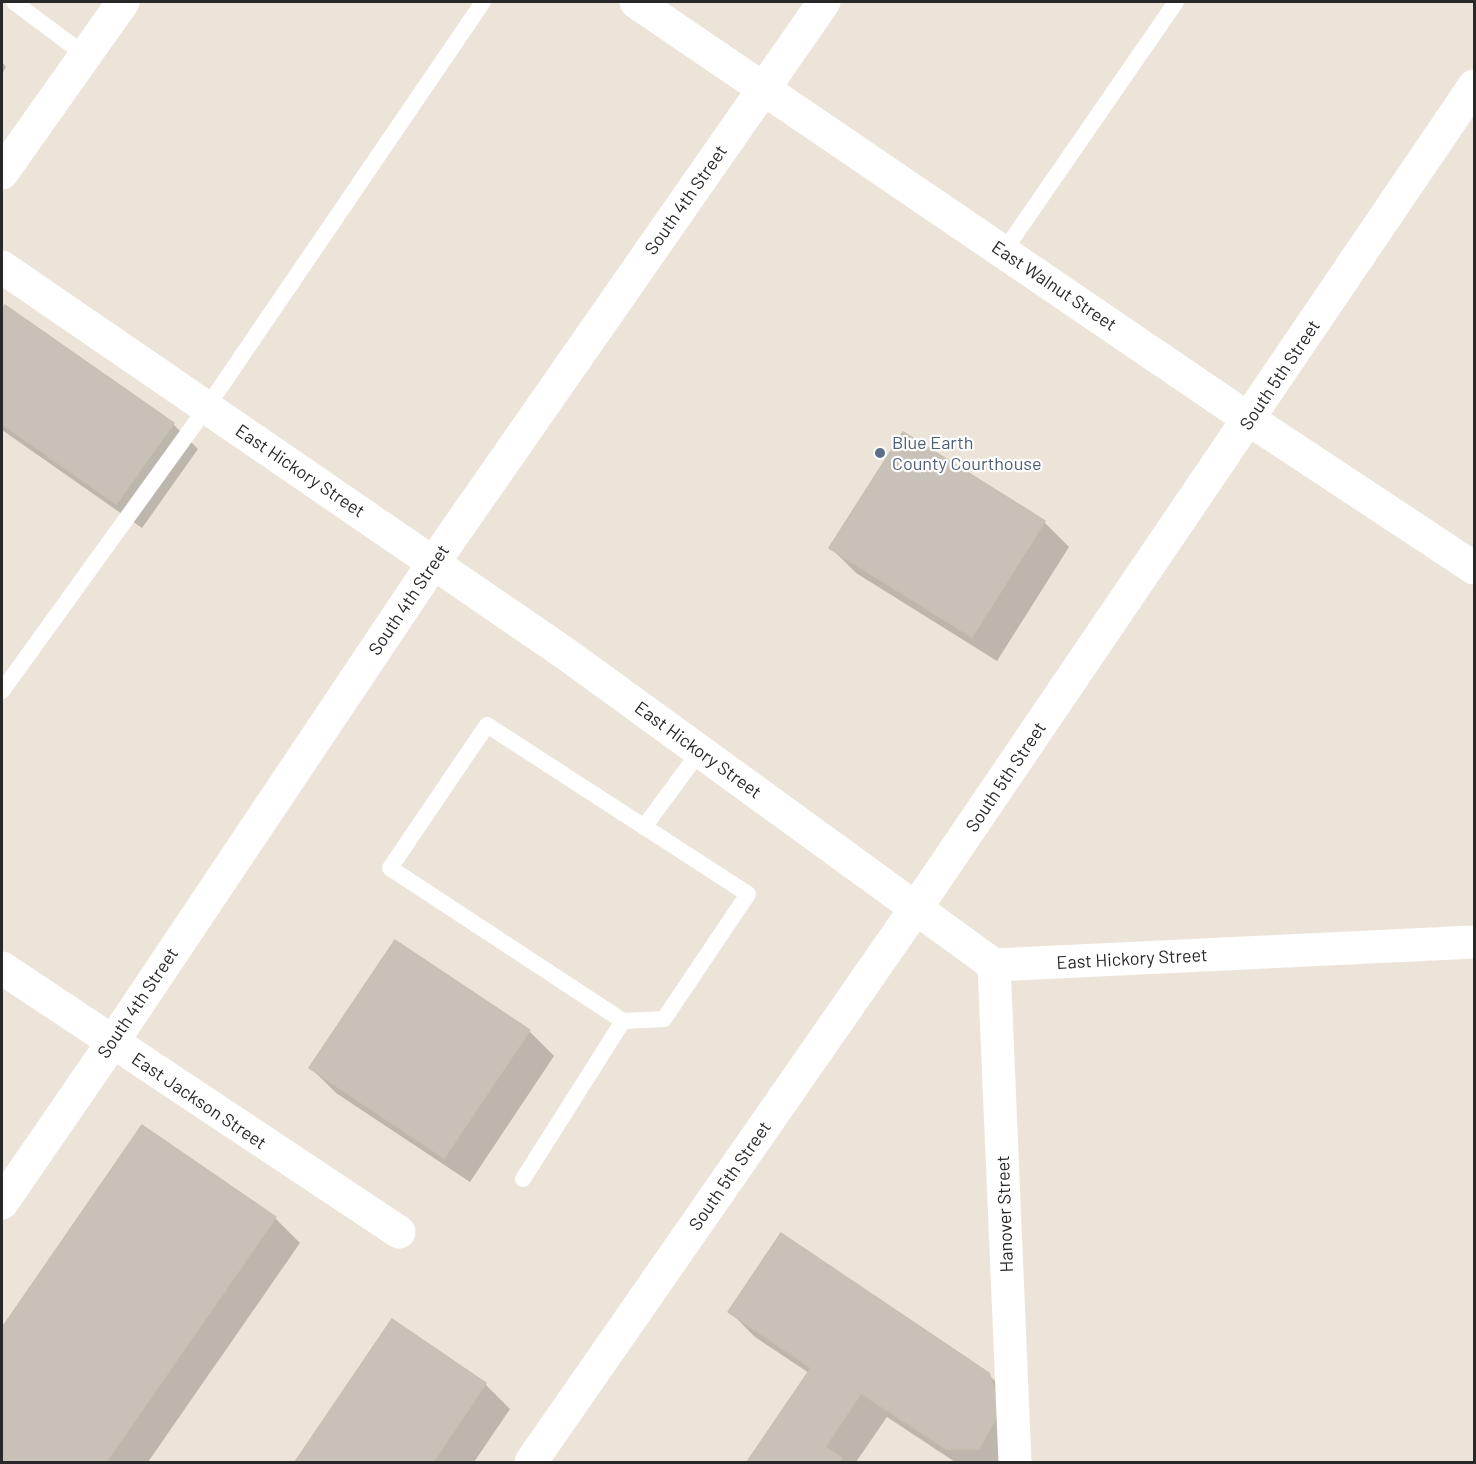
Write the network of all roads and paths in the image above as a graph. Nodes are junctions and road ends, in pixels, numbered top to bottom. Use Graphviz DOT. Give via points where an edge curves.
graph roads {
  1 [pos="14,2"];
  2 [pos="123,2"];
  3 [pos="483,2"];
  4 [pos="636,2"];
  5 [pos="824,2"];
  6 [pos="1176,2"];
  7 [pos="86,55"];
  8 [pos="1474,86"];
  9 [pos="765,87"];
  10 [pos="2,173"];
  11 [pos="1004,251"];
  12 [pos="2,267"];
  13 [pos="207,407"];
  14 [pos="1250,420"];
  15 [pos="434,562"];
  16 [pos="1474,568"];
  17 [pos="2,691"];
  18 [pos="700,751"];
  19 [pos="644,826"];
  20 [pos="916,908"];
  21 [pos="1474,942"];
  22 [pos="994,965"];
  23 [pos="2,968"];
  24 [pos="623,1022"];
  25 [pos="112,1043"];
  26 [pos="523,1179"];
  27 [pos="2,1203"];
  28 [pos="399,1232"];
  29 [pos="531,1462"];
  30 [pos="1015,1462"];
  1 -- 7 [label="lane"];
  2 -- 7 [label="street"];
  3 -- 13 [label="lane"];
  4 -- 9 [label="street, East Walnut Street"];
  5 -- 9 [label="street, South 4th Street"];
  6 -- 11 [label="lane"];
  7 -- 10 [label="street"];
  8 -- 14 [label="street, South 5th Street"];
  9 -- 11 [label="street, East Walnut Street"];
  9 -- 15 [label="street, South 4th Street"];
  11 -- 14 [label="street, East Walnut Street"];
  12 -- 13 [label="street, East Hickory Street"];
  13 -- 15 [label="street, East Hickory Street"];
  13 -- 17 [label="lane"];
  14 -- 16 [label="street, East Walnut Street"];
  14 -- 20 [label="street, South 5th Street"];
  15 -- 18 [label="street, East Hickory Street"];
  15 -- 25 [label="street, South 4th Street"];
  18 -- 19 [label="lane"];
  18 -- 20 [label="street, East Hickory Street"];
  19 -- 24 [label="lane" via="748,894 664,1019"];
  19 -- 24 [label="lane" via="487,725 390,868"];
  20 -- 22 [label="street, East Hickory Street"];
  20 -- 29 [label="street, South 5th Street"];
  21 -- 22 [label="street, East Hickory Street"];
  22 -- 30 [label="street, Hanover Street"];
  23 -- 25 [label="street, East Jackson Street"];
  24 -- 26 [label="lane"];
  25 -- 27 [label="street, South 4th Street"];
  25 -- 28 [label="street, East Jackson Street"];
}
